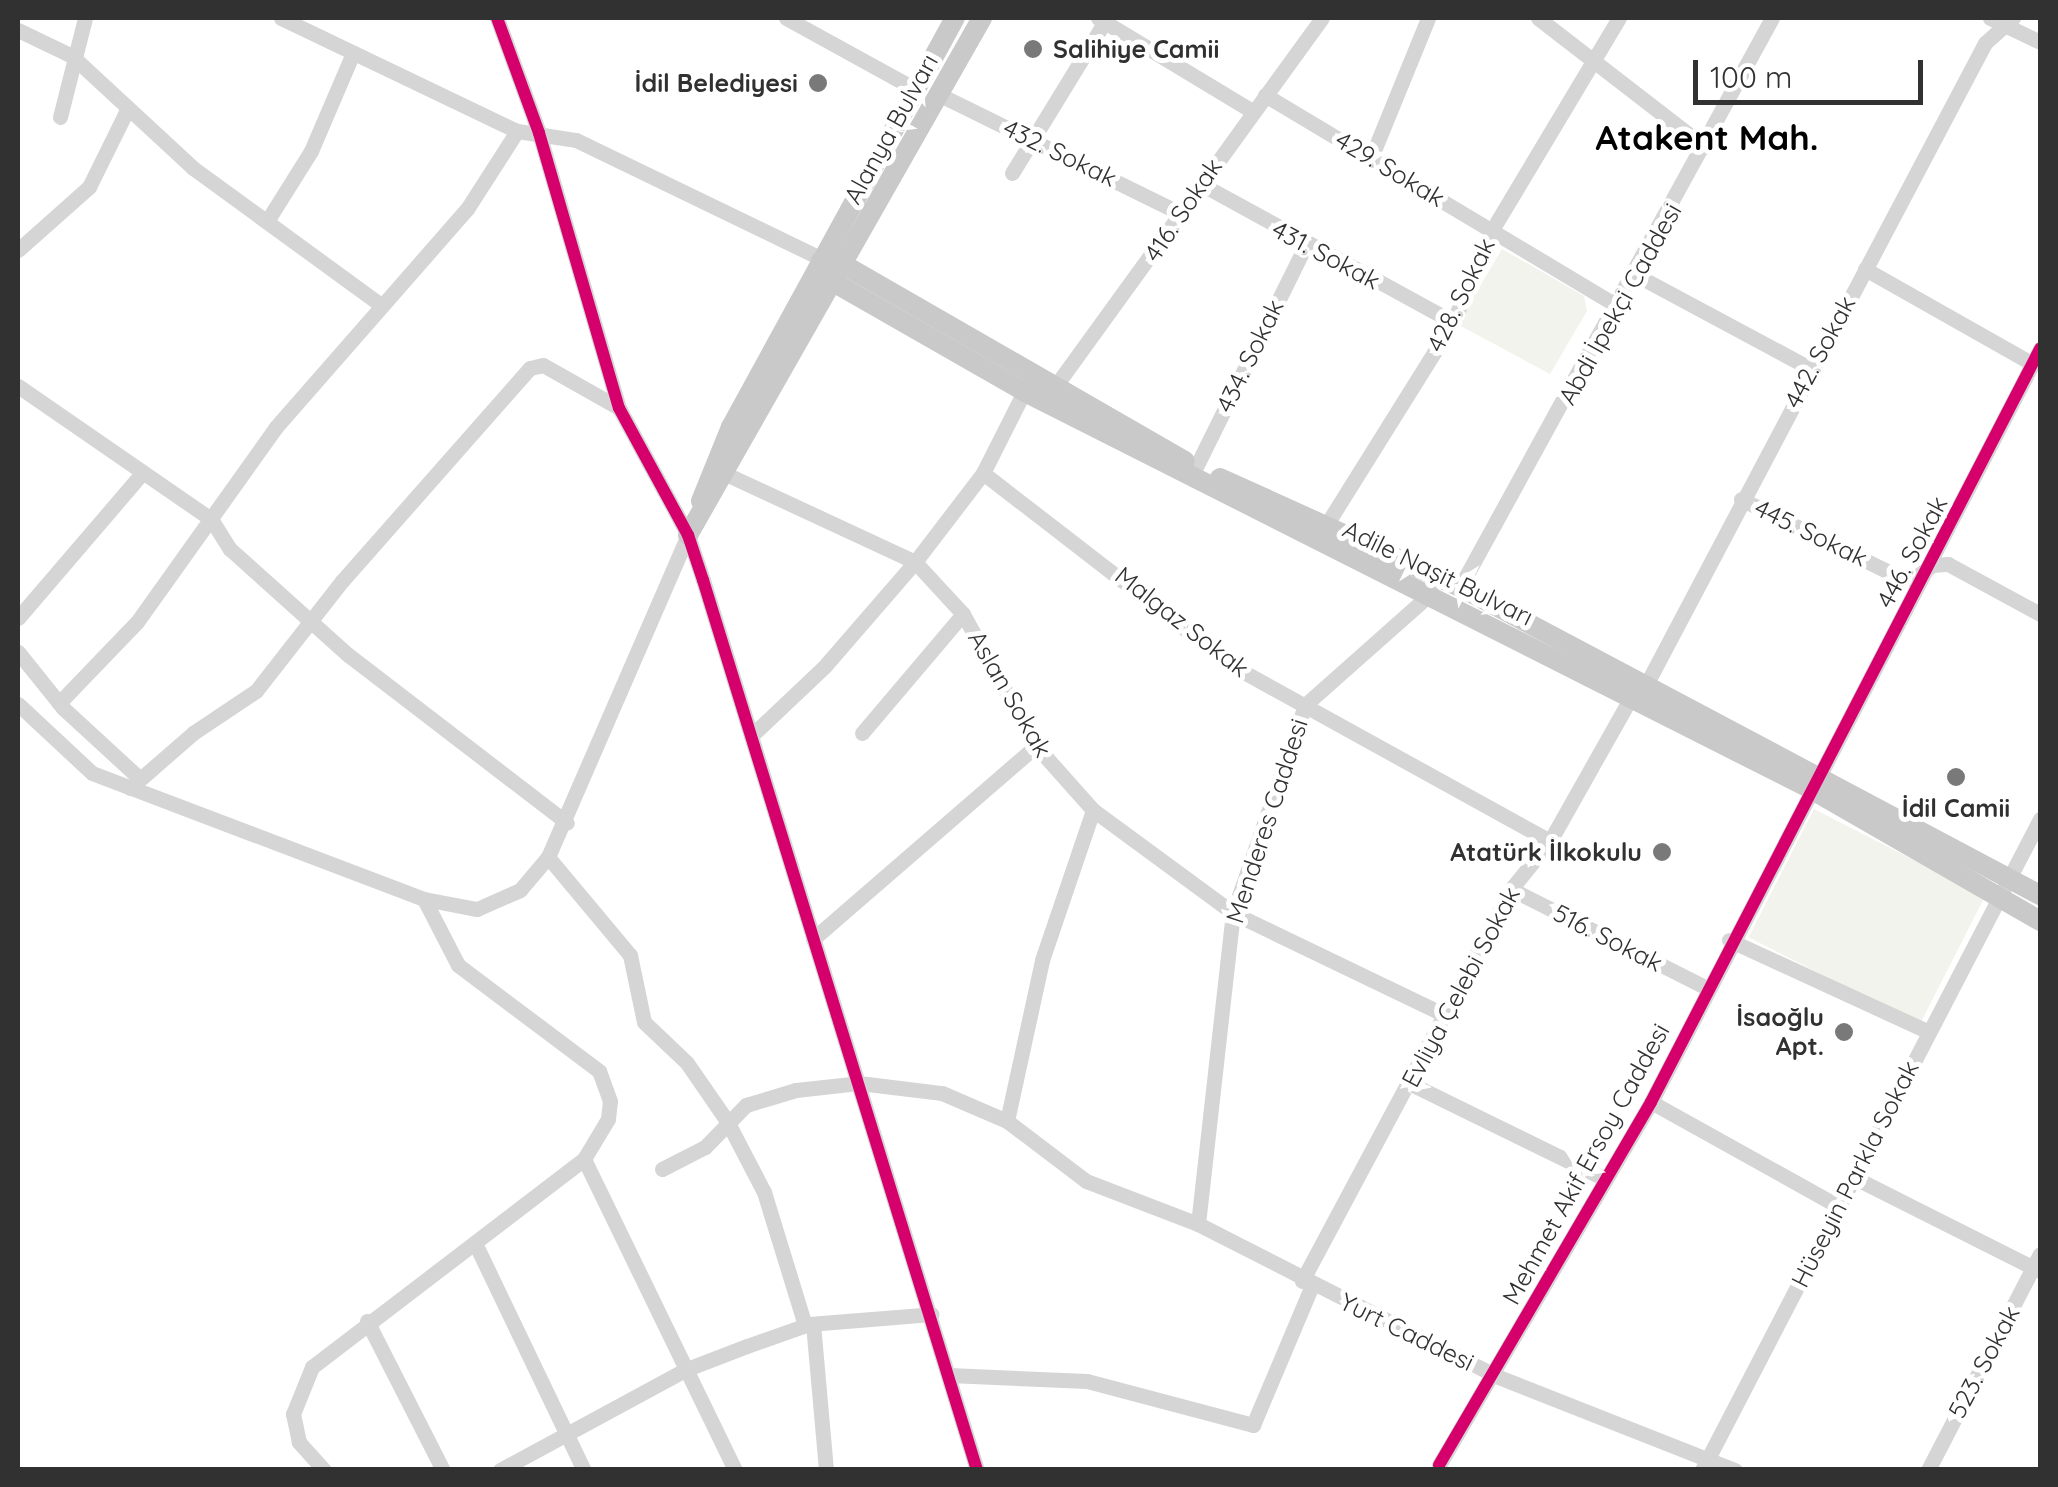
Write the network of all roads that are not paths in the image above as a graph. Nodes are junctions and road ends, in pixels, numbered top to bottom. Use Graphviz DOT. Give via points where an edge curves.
graph roads {
  1 [pos="85,18"];
  2 [pos="281,18"];
  3 [pos="497,18"];
  4 [pos="786,18"];
  5 [pos="954,18"];
  6 [pos="982,18"];
  7 [pos="1322,18"];
  8 [pos="1428,18"];
  9 [pos="1538,18"];
  10 [pos="1619,18"];
  11 [pos="1772,18"];
  12 [pos="1103,19"];
  13 [pos="2002,20"];
  14 [pos="18,30"];
  15 [pos="2040,42"];
  16 [pos="353,53"];
  17 [pos="72,56"];
  18 [pos="1592,59"];
  19 [pos="915,89"];
  20 [pos="938,94"];
  21 [pos="1265,95"];
  22 [pos="1252,110"];
  23 [pos="126,112"];
  24 [pos="60,117"];
  25 [pos="517,131"];
  26 [pos="539,133"];
  27 [pos="1033,138"];
  28 [pos="1705,147"];
  29 [pos="1371,158"];
  30 [pos="1012,173"];
  31 [pos="1201,184"];
  32 [pos="1180,213"];
  33 [pos="269,218"];
  34 [pos="1492,230"];
  35 [pos="1305,246"];
  36 [pos="18,250"];
  37 [pos="820,261"];
  38 [pos="1865,269"];
  39 [pos="840,274"];
  40 [pos="1636,275"];
  41 [pos="381,304"];
  42 [pos="1618,306"];
  43 [pos="1454,322"];
  44 [pos="2037,357"];
  45 [pos="1811,369"];
  46 [pos="18,386"];
  47 [pos="1039,388"];
  48 [pos="618,408"];
  49 [pos="1196,467"];
  50 [pos="143,472"];
  51 [pos="983,473"];
  52 [pos="728,475"];
  53 [pos="1742,499"];
  54 [pos="210,520"];
  55 [pos="1325,527"];
  56 [pos="688,536"];
  57 [pos="915,562"];
  58 [pos="1932,565"];
  59 [pos="1460,587"];
  60 [pos="1431,593"];
  61 [pos="963,614"];
  62 [pos="2040,614"];
  63 [pos="18,618"];
  64 [pos="310,621"];
  65 [pos="18,652"];
  66 [pos="1638,692"];
  67 [pos="18,704"];
  68 [pos="59,704"];
  69 [pos="1305,704"];
  70 [pos="862,733"];
  71 [pos="752,736"];
  72 [pos="1036,746"];
  73 [pos="1814,781"];
  74 [pos="134,783"];
  75 [pos="1093,810"];
  76 [pos="2040,819"];
  77 [pos="567,823"];
  78 [pos="1550,841"];
  79 [pos="548,857"];
  80 [pos="2008,879"];
  81 [pos="1511,890"];
  82 [pos="2040,895"];
  83 [pos="424,899"];
  84 [pos="2000,900"];
  85 [pos="1233,912"];
  86 [pos="2040,921"];
  87 [pos="813,939"];
  88 [pos="1729,940"];
  89 [pos="1705,987"];
  90 [pos="1443,1014"];
  91 [pos="1928,1032"];
  92 [pos="859,1083"];
  93 [pos="1410,1083"];
  94 [pos="1651,1102"];
  95 [pos="727,1121"];
  96 [pos="1007,1121"];
  97 [pos="584,1159"];
  98 [pos="662,1169"];
  99 [pos="1853,1177"];
  100 [pos="1603,1178"];
  101 [pos="1836,1204"];
  102 [pos="1198,1224"];
  103 [pos="476,1243"];
  104 [pos="2038,1264"];
  105 [pos="1307,1283"];
  106 [pos="932,1314"];
  107 [pos="368,1321"];
  108 [pos="809,1325"];
  109 [pos="687,1369"];
  110 [pos="950,1374"];
  111 [pos="1496,1376"];
  112 [pos="568,1436"];
  113 [pos="1707,1464"];
  114 [pos="1439,1465"];
  115 [pos="324,1470"];
  116 [pos="443,1470"];
  117 [pos="500,1470"];
  118 [pos="584,1470"];
  119 [pos="735,1470"];
  120 [pos="826,1470"];
  121 [pos="977,1470"];
  122 [pos="1734,1470"];
  123 [pos="1928,1470"];
  1 -- 17 [label="street"];
  2 -- 16 [label="street"];
  3 -- 26 [label="street"];
  4 -- 19 [label="street"];
  5 -- 19 [label="main road, Alanya Bulvarı"];
  6 -- 20 [label="main road, Alanya Bulvarı"];
  7 -- 21 [label="street, 416. Sokak"];
  8 -- 29 [label="street"];
  9 -- 18 [label="street"];
  10 -- 18 [label="street, 428. Sokak"];
  11 -- 28 [label="street, Abdi İpekçi Caddesi"];
  12 -- 22 [label="street"];
  12 -- 27 [label="street"];
  13 -- 15 [label="street"];
  13 -- 38 [label="street, 442. Sokak"];
  14 -- 17 [label="street"];
  16 -- 25 [label="street"];
  16 -- 33 [label="street" via="312,151"];
  17 -- 23 [label="street"];
  17 -- 24 [label="street"];
  18 -- 28 [label="street"];
  18 -- 34 [label="street, 428. Sokak"];
  19 -- 37 [label="main road, Alanya Bulvarı"];
  20 -- 27 [label="street, 432. Sokak"];
  20 -- 39 [label="main road, Alanya Bulvarı"];
  21 -- 22 [label="street, 416. Sokak"];
  21 -- 29 [label="street, 429. Sokak"];
  22 -- 31 [label="street, 416. Sokak"];
  23 -- 33 [label="street" via="193,168"];
  23 -- 36 [label="street" via="89,187"];
  25 -- 26 [label="street"];
  25 -- 41 [label="street" via="467,209"];
  26 -- 37 [label="street" via="576,140 796,242"];
  26 -- 48 [label="street"];
  27 -- 30 [label="street"];
  27 -- 32 [label="street, 432. Sokak"];
  28 -- 40 [label="street, Abdi İpekçi Caddesi"];
  29 -- 34 [label="street, 429. Sokak"];
  31 -- 32 [label="street, 416. Sokak"];
  31 -- 35 [label="street, 431. Sokak"];
  32 -- 47 [label="street, 416. Sokak"];
  33 -- 41 [label="street"];
  34 -- 42 [label="street, 429. Sokak"];
  34 -- 43 [label="street, 428. Sokak"];
  35 -- 43 [label="street, 431. Sokak"];
  35 -- 49 [label="street, 434. Sokak"];
  37 -- 39 [label="main road, Adile Naşit Bulvarı"];
  37 -- 56 [label="main road, Alanya Bulvarı" via="731,427"];
  38 -- 44 [label="street"];
  38 -- 45 [label="street, 442. Sokak"];
  39 -- 47 [label="main road, Adile Naşit Bulvarı"];
  39 -- 52 [label="main road, Alanya Bulvarı"];
  40 -- 42 [label="street, Abdi İpekçi Caddesi"];
  40 -- 45 [label="street"];
  41 -- 54 [label="street" via="276,428"];
  42 -- 59 [label="street, Abdi İpekçi Caddesi"];
  43 -- 55 [label="street, 428. Sokak"];
  44 -- 58 [label="street, 446. Sokak"];
  45 -- 53 [label="street, 442. Sokak"];
  46 -- 50 [label="street"];
  47 -- 49 [label="main road, Adile Naşit Bulvarı"];
  47 -- 51 [label="street, 416. Sokak"];
  47 -- 60 [label="main road, Adile Naşit Bulvarı"];
  48 -- 56 [label="street"];
  48 -- 64 [label="street" via="543,366 530,368"];
  49 -- 55 [label="main road, Adile Naşit Bulvarı"];
  50 -- 54 [label="street"];
  50 -- 63 [label="street"];
  51 -- 57 [label="street, 416. Sokak"];
  51 -- 69 [label="street, Malgaz Sokak" via="1230,665"];
  52 -- 56 [label="main road, Alanya Bulvarı"];
  52 -- 57 [label="street, Aslan Sokak"];
  53 -- 58 [label="street, 445. Sokak" via="1897,576 1913,579"];
  53 -- 66 [label="street, 442. Sokak"];
  54 -- 64 [label="street" via="230,549"];
  54 -- 68 [label="street" via="137,622"];
  55 -- 59 [label="main road, Adile Naşit Bulvarı"];
  56 -- 71 [label="street"];
  56 -- 77 [label="street"];
  57 -- 61 [label="street, Aslan Sokak"];
  57 -- 71 [label="street, 416. Sokak" via="824,667"];
  58 -- 62 [label="street, 445. Sokak" via="1948,564"];
  58 -- 73 [label="street, 446. Sokak"];
  59 -- 66 [label="main road, Adile Naşit Bulvarı"];
  60 -- 66 [label="main road, Adile Naşit Bulvarı"];
  60 -- 69 [label="street, Menderes Caddesi"];
  61 -- 70 [label="street"];
  61 -- 72 [label="street, Aslan Sokak"];
  64 -- 74 [label="street" via="296,648 256,690"];
  64 -- 77 [label="street"];
  65 -- 68 [label="street"];
  66 -- 73 [label="main road, Adile Naşit Bulvarı"];
  66 -- 78 [label="street, Evliya Çelebi Sokak"];
  67 -- 74 [label="street" via="92,773"];
  68 -- 74 [label="street"];
  69 -- 78 [label="street, Malgaz Sokak"];
  69 -- 85 [label="street, Menderes Caddesi"];
  71 -- 87 [label="street"];
  72 -- 75 [label="street, Aslan Sokak"];
  72 -- 87 [label="street"];
  73 -- 80 [label="main road, Adile Naşit Bulvarı"];
  73 -- 84 [label="main road, Adile Naşit Bulvarı"];
  73 -- 88 [label="street, Mehmet Akif Ersoy Caddesi"];
  74 -- 83 [label="street"];
  75 -- 85 [label="street, Aslan Sokak"];
  75 -- 96 [label="street" via="1042,960"];
  76 -- 80 [label="street, Hüseyin Parkla Sokak"];
  77 -- 79 [label="street"];
  78 -- 81 [label="street, Evliya Çelebi Sokak"];
  79 -- 83 [label="street" via="520,890 498,903 455,908"];
  79 -- 95 [label="street" via="630,955 644,1022 687,1062"];
  80 -- 82 [label="main road, Adile Naşit Bulvarı"];
  80 -- 84 [label="street, Hüseyin Parkla Sokak"];
  81 -- 89 [label="street, 516. Sokak"];
  81 -- 90 [label="street, Evliya Çelebi Sokak"];
  83 -- 97 [label="street" via="458,964 599,1071 610,1100 608,1119"];
  84 -- 86 [label="main road, Adile Naşit Bulvarı"];
  84 -- 91 [label="street, Hüseyin Parkla Sokak"];
  85 -- 90 [label="street, Aslan Sokak"];
  85 -- 102 [label="street, Menderes Caddesi"];
  87 -- 92 [label="street"];
  88 -- 89 [label="street, Mehmet Akif Ersoy Caddesi"];
  88 -- 91 [label="street"];
  89 -- 94 [label="street, Mehmet Akif Ersoy Caddesi"];
  90 -- 93 [label="street, Evliya Çelebi Sokak"];
  91 -- 99 [label="street, Hüseyin Parkla Sokak"];
  92 -- 95 [label="street, Yurt Caddesi" via="796,1090 746,1105"];
  92 -- 96 [label="street, Yurt Caddesi" via="942,1093"];
  92 -- 106 [label="street"];
  93 -- 100 [label="street"];
  93 -- 105 [label="street, Evliya Çelebi Sokak"];
  94 -- 100 [label="street, Mehmet Akif Ersoy Caddesi"];
  94 -- 101 [label="street"];
  95 -- 98 [label="street, Yurt Caddesi" via="706,1147"];
  95 -- 108 [label="street" via="764,1192"];
  96 -- 102 [label="street, Yurt Caddesi" via="1086,1181"];
  97 -- 103 [label="street"];
  97 -- 109 [label="street"];
  99 -- 101 [label="street, Hüseyin Parkla Sokak"];
  99 -- 104 [label="street"];
  100 -- 111 [label="street, Mehmet Akif Ersoy Caddesi"];
  101 -- 113 [label="street, Hüseyin Parkla Sokak"];
  102 -- 105 [label="street, Yurt Caddesi"];
  103 -- 107 [label="street"];
  103 -- 112 [label="street"];
  104 -- 123 [label="street, 523. Sokak"];
  105 -- 110 [label="street, Evliya Çelebi Sokak" via="1253,1425 1087,1380"];
  105 -- 111 [label="street, Yurt Caddesi"];
  106 -- 108 [label="street"];
  106 -- 110 [label="street"];
  107 -- 115 [label="street" via="312,1367 293,1414 299,1442"];
  107 -- 116 [label="street"];
  108 -- 109 [label="street"];
  108 -- 120 [label="street"];
  109 -- 112 [label="street"];
  109 -- 119 [label="street"];
  110 -- 121 [label="street"];
  111 -- 113 [label="street, Yurt Caddesi"];
  111 -- 114 [label="street, Mehmet Akif Ersoy Caddesi"];
  112 -- 117 [label="street"];
  112 -- 118 [label="street"];
  113 -- 122 [label="street, Yurt Caddesi"];
}
